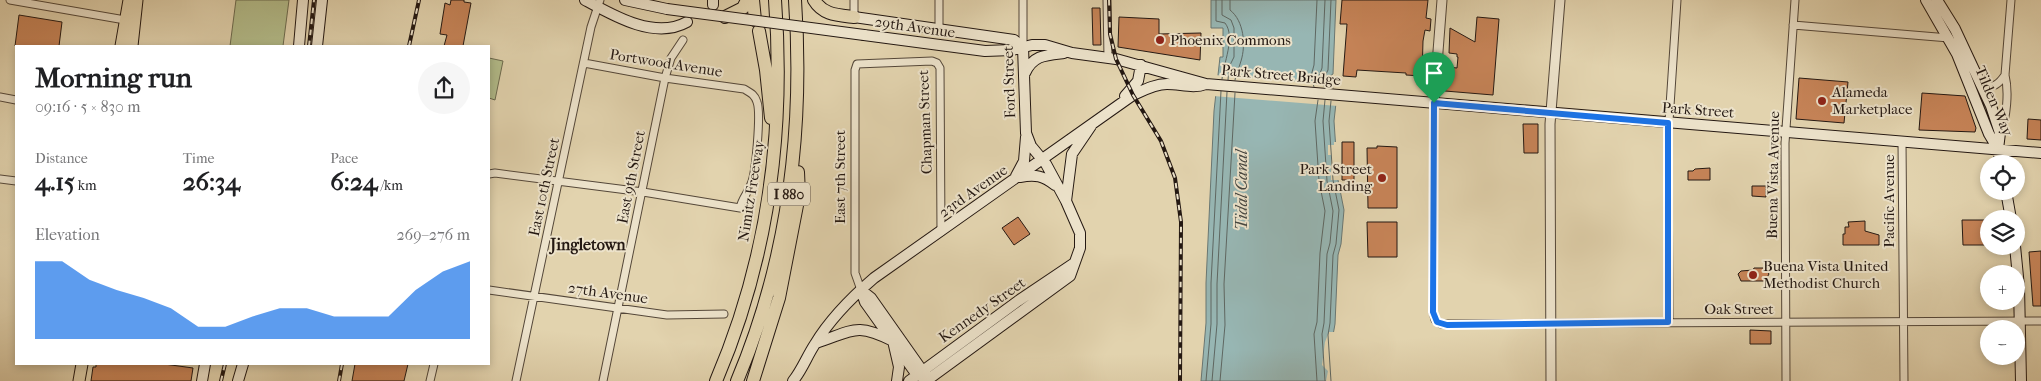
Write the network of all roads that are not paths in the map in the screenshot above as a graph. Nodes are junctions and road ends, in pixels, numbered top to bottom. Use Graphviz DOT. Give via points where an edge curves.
graph roads {
  1 [pos="10,0"];
  2 [pos="129,0"];
  3 [pos="137,0"];
  4 [pos="303,0"];
  5 [pos="322,0"];
  6 [pos="585,0"];
  7 [pos="625,0"];
  8 [pos="747,0"];
  9 [pos="753,0"];
  10 [pos="775,0"];
  11 [pos="795,0"];
  12 [pos="814,0"];
  13 [pos="854,0"];
  14 [pos="939,0"];
  15 [pos="1023,0"];
  16 [pos="1107,0"];
  17 [pos="1112,0"];
  18 [pos="1442,0"];
  19 [pos="1560,0"];
  20 [pos="1677,0"];
  21 [pos="1795,0"];
  22 [pos="1926,0"];
  23 [pos="1937,0"];
  24 [pos="2012,0"];
  25 [pos="598,3"];
  26 [pos="725,16"];
  27 [pos="854,17"];
  28 [pos="125,20"];
  29 [pos="687,22"];
  30 [pos="1793,25"];
  31 [pos="757,26"];
  32 [pos="939,28"];
  33 [pos="1109,38"];
  34 [pos="1949,38"];
  35 [pos="683,40"];
  36 [pos="121,45"];
  37 [pos="132,45"];
  38 [pos="299,45"];
  39 [pos="317,45"];
  40 [pos="1023,47"];
  41 [pos="1072,52"];
  42 [pos="1108,58"];
  43 [pos="584,63"];
  44 [pos="857,64"];
  45 [pos="1141,65"];
  46 [pos="1025,74"];
  47 [pos="2005,75"];
  48 [pos="665,78"];
  49 [pos="1206,84"];
  50 [pos="1982,84"];
  51 [pos="1353,96"];
  52 [pos="0,97"];
  53 [pos="15,100"];
  54 [pos="1434,103"];
  55 [pos="1117,104"];
  56 [pos="1551,112"];
  57 [pos="1095,120"];
  58 [pos="1668,123"];
  59 [pos="1785,132"];
  60 [pos="1026,133"];
  61 [pos="2000,133"];
  62 [pos="796,136"];
  63 [pos="1902,141"];
  64 [pos="1998,149"];
  65 [pos="2041,153"];
  66 [pos="1999,155"];
  67 [pos="774,156"];
  68 [pos="1042,159"];
  69 [pos="490,174"];
  70 [pos="1014,178"];
  71 [pos="0,179"];
  72 [pos="15,181"];
  73 [pos="558,182"];
  74 [pos="1056,186"];
  75 [pos="643,192"];
  76 [pos="1066,202"];
  77 [pos="941,232"];
  78 [pos="2016,255"];
  79 [pos="490,290"];
  80 [pos="861,290"];
  81 [pos="535,297"];
  82 [pos="618,308"];
  83 [pos="724,314"];
  84 [pos="2020,320"];
  85 [pos="1980,321"];
  86 [pos="2025,321"];
  87 [pos="2041,321"];
  88 [pos="1668,322"];
  89 [pos="1904,322"];
  90 [pos="1786,323"];
  91 [pos="1551,324"];
  92 [pos="737,326"];
  93 [pos="893,341"];
  94 [pos="816,343"];
  95 [pos="82,365"];
  96 [pos="205,365"];
  97 [pos="243,365"];
  98 [pos="434,365"];
  99 [pos="2021,365"];
  100 [pos="922,378"];
  101 [pos="79,381"];
  102 [pos="202,381"];
  103 [pos="238,381"];
  104 [pos="430,381"];
  105 [pos="516,381"];
  106 [pos="603,381"];
  107 [pos="708,381"];
  108 [pos="716,381"];
  109 [pos="737,381"];
  110 [pos="753,381"];
  111 [pos="794,381"];
  112 [pos="897,381"];
  113 [pos="1551,381"];
  114 [pos="1786,381"];
  115 [pos="1904,381"];
  116 [pos="2021,381"];
  1 -- 28 [label="street"];
  2 -- 28 [label="main road"];
  3 -- 37 [label="main road"];
  4 -- 38 [label="main road"];
  5 -- 39 [label="main road"];
  6 -- 25 [label="main road"];
  7 -- 26 [label="main road, 29th Avenue, bridge"];
  8 -- 26 [label="highway" via="742,8"];
  9 -- 31 [label="highway"];
  10 -- 67 [label="highway, Nimitz Freeway / I 880" via="779,87"];
  11 -- 62 [label="highway, I 880"];
  12 -- 27 [label="highway" via="821,10"];
  13 -- 27 [label="street"];
  14 -- 32 [label="street"];
  15 -- 40 [label="street, Ford Street"];
  16 -- 33 [label="street"];
  17 -- 33 [label="street"];
  18 -- 54 [label="street"];
  19 -- 56 [label="street"];
  20 -- 58 [label="street"];
  21 -- 30 [label="street, Buena Vista Avenue"];
  22 -- 34 [label="main road, Tilden Way"];
  23 -- 50 [label="main road, Tilden Way"];
  24 -- 47 [label="street"];
  25 -- 29 [label="main road" via="649,28 669,29"];
  25 -- 43 [label="street, East 10th Street"];
  26 -- 31 [label="main road, 29th Avenue, bridge"];
  27 -- 32 [label="main road, 29th Avenue"];
  28 -- 36 [label="main road"];
  30 -- 34 [label="street"];
  30 -- 59 [label="street, Buena Vista Avenue"];
  31 -- 40 [label="main road, 29th Avenue, bridge" via="864,35 985,51"];
  31 -- 67 [label="highway" via="766,70"];
  32 -- 40 [label="main road, 29th Avenue" via="1014,40"];
  33 -- 42 [label="street"];
  34 -- 64 [label="main road, Tilden Way"];
  35 -- 48 [label="street, East 9th Street" via="671,58"];
  40 -- 41 [label="main road, 29th Avenue" via="1044,45"];
  40 -- 46 [label="main road, Ford Street"];
  41 -- 42 [label="main road, 29th Avenue"];
  41 -- 46 [label="main road" via="1037,57"];
  42 -- 45 [label="main road, 29th Avenue"];
  43 -- 48 [label="street, Portwood Avenue"];
  43 -- 73 [label="street, East 10th Street"];
  44 -- 77 [label="street, Chapman Street" via="932,61 937,62 940,68"];
  44 -- 80 [label="street, East 7th Street" via="855,273"];
  45 -- 49 [label="main road, 29th Avenue"];
  45 -- 55 [label="main road" via="1135,86"];
  46 -- 60 [label="main road, Ford Street"];
  47 -- 50 [label="street" via="1996,86"];
  47 -- 61 [label="street" via="2004,124"];
  48 -- 75 [label="street, East 9th Street"];
  48 -- 75 [label="street, Portwood Avenue" via="744,89 754,95 758,105 752,182 740,208"];
  49 -- 51 [label="main road, Park Street Bridge"];
  49 -- 55 [label="main road, 23rd Avenue" via="1197,88 1154,85"];
  50 -- 61 [label="main road, Tilden Way"];
  51 -- 54 [label="main road, Park Street"];
  52 -- 53 [label="street"];
  54 -- 56 [label="main road, Park Street"];
  54 -- 91 [label="street, Oak Street" via="1433,312 1437,322 1447,325"];
  55 -- 57 [label="main road, 23rd Avenue"];
  56 -- 58 [label="main road, Park Street"];
  56 -- 91 [label="street"];
  57 -- 68 [label="main road, 23rd Avenue"];
  57 -- 76 [label="main road" via="1072,154"];
  58 -- 59 [label="main road, Park Street"];
  58 -- 88 [label="street"];
  59 -- 63 [label="main road, Park Street"];
  59 -- 90 [label="street, Buena Vista Avenue"];
  60 -- 68 [label="main road, Ford Street" via="1031,146"];
  60 -- 70 [label="main road" via="1024,161"];
  61 -- 64 [label="main road, Tilden Way"];
  62 -- 109 [label="highway, I 880" via="775,269"];
  62 -- 110 [label="highway" via="799,195 779,298"];
  63 -- 64 [label="main road, Park Street"];
  63 -- 89 [label="street, Pacific Avenue"];
  64 -- 65 [label="main road, Park Street"];
  64 -- 66 [label="main road"];
  67 -- 92 [label="highway, Nimitz Freeway / I 880" via="758,254"];
  68 -- 70 [label="main road, 23rd Avenue"];
  68 -- 74 [label="main road, Kennedy Street"];
  69 -- 73 [label="street"];
  70 -- 74 [label="main road" via="1036,175"];
  70 -- 77 [label="main road, 23rd Avenue"];
  71 -- 72 [label="street"];
  73 -- 75 [label="street"];
  73 -- 81 [label="street, East 10th Street"];
  74 -- 76 [label="main road, Kennedy Street"];
  75 -- 82 [label="street, East 9th Street"];
  76 -- 100 [label="main road, Kennedy Street" via="1080,233 1080,248 1073,264 1018,301"];
  77 -- 80 [label="main road, 23rd Avenue"];
  78 -- 84 [label="main road"];
  79 -- 81 [label="street, 27th Avenue"];
  80 -- 93 [label="main road, East 7th Street" via="864,302"];
  80 -- 94 [label="main road, 23rd Avenue" via="832,320"];
  80 -- 100 [label="main road, East 7th Street" via="871,298"];
  81 -- 82 [label="street, 27th Avenue"];
  81 -- 105 [label="street, East 10th Street"];
  82 -- 83 [label="street, 27th Avenue" via="667,315"];
  82 -- 106 [label="street, East 9th Street"];
  85 -- 89 [label="street, Oak Street"];
  86 -- 87 [label="street, Oak Street"];
  88 -- 90 [label="street, Oak Street"];
  88 -- 91 [label="street, Oak Street"];
  89 -- 90 [label="street, Oak Street"];
  89 -- 115 [label="street, Pacific Avenue"];
  90 -- 114 [label="street, Buena Vista Avenue"];
  91 -- 113 [label="street"];
  92 -- 107 [label="highway"];
  92 -- 108 [label="highway, Nimitz Freeway / I 880"];
  93 -- 94 [label="main road" via="862,329 850,330"];
  93 -- 100 [label="main road, East 7th Street"];
  93 -- 112 [label="main road" via="899,367"];
  94 -- 111 [label="main road, 23rd Avenue"];
  95 -- 101 [label="main road"];
  96 -- 102 [label="main road"];
  97 -- 103 [label="main road"];
  98 -- 104 [label="street"];
  99 -- 116 [label="main road"];
}
